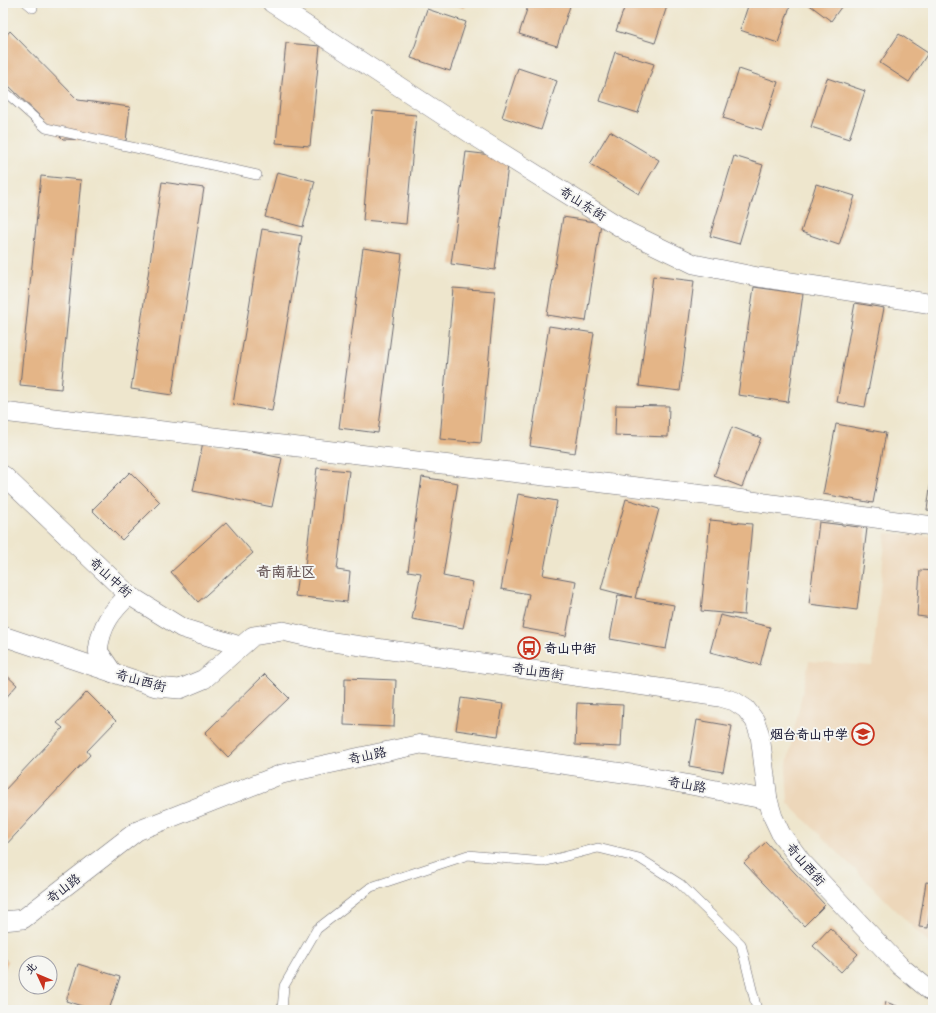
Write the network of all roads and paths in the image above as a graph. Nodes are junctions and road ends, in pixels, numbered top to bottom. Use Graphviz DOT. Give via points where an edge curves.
graph roads {
  1 [pos="272,3"];
  2 [pos="3,90"];
  3 [pos="257,176"];
  4 [pos="933,304"];
  5 [pos="3,412"];
  6 [pos="3,475"];
  7 [pos="933,526"];
  8 [pos="129,595"];
  9 [pos="3,636"];
  10 [pos="240,646"];
  11 [pos="113,673"];
  12 [pos="768,800"];
  13 [pos="3,921"];
  14 [pos="933,994"];
  15 [pos="282,1010"];
  16 [pos="757,1010"];
  1 -- 4 [label="street, 奇山东街" via="473,135 628,232 694,264 758,277"];
  2 -- 3 [label="lane" via="46,128"];
  5 -- 7 [label="street" via="730,498"];
  6 -- 8 [label="street, 奇山中街"];
  8 -- 10 [label="street, 奇山中街" via="182,628"];
  8 -- 11 [label="street" via="112,612 100,635 98,651"];
  9 -- 11 [label="street, 奇山西街"];
  10 -- 11 [label="street, 奇山西街" via="204,679 180,689 156,687"];
  10 -- 12 [label="street, 奇山西街" via="253,636 283,631 326,641 734,701 746,709 755,721 760,735"];
  12 -- 13 [label="street, 奇山路" via="644,776 421,744 282,774 137,831 23,919"];
  12 -- 14 [label="street, 奇山西街" via="781,834 801,861 900,966"];
  15 -- 16 [label="lane" via="284,986 317,929 371,887 468,855 543,862 598,848 639,858 680,884 741,944"];
}
